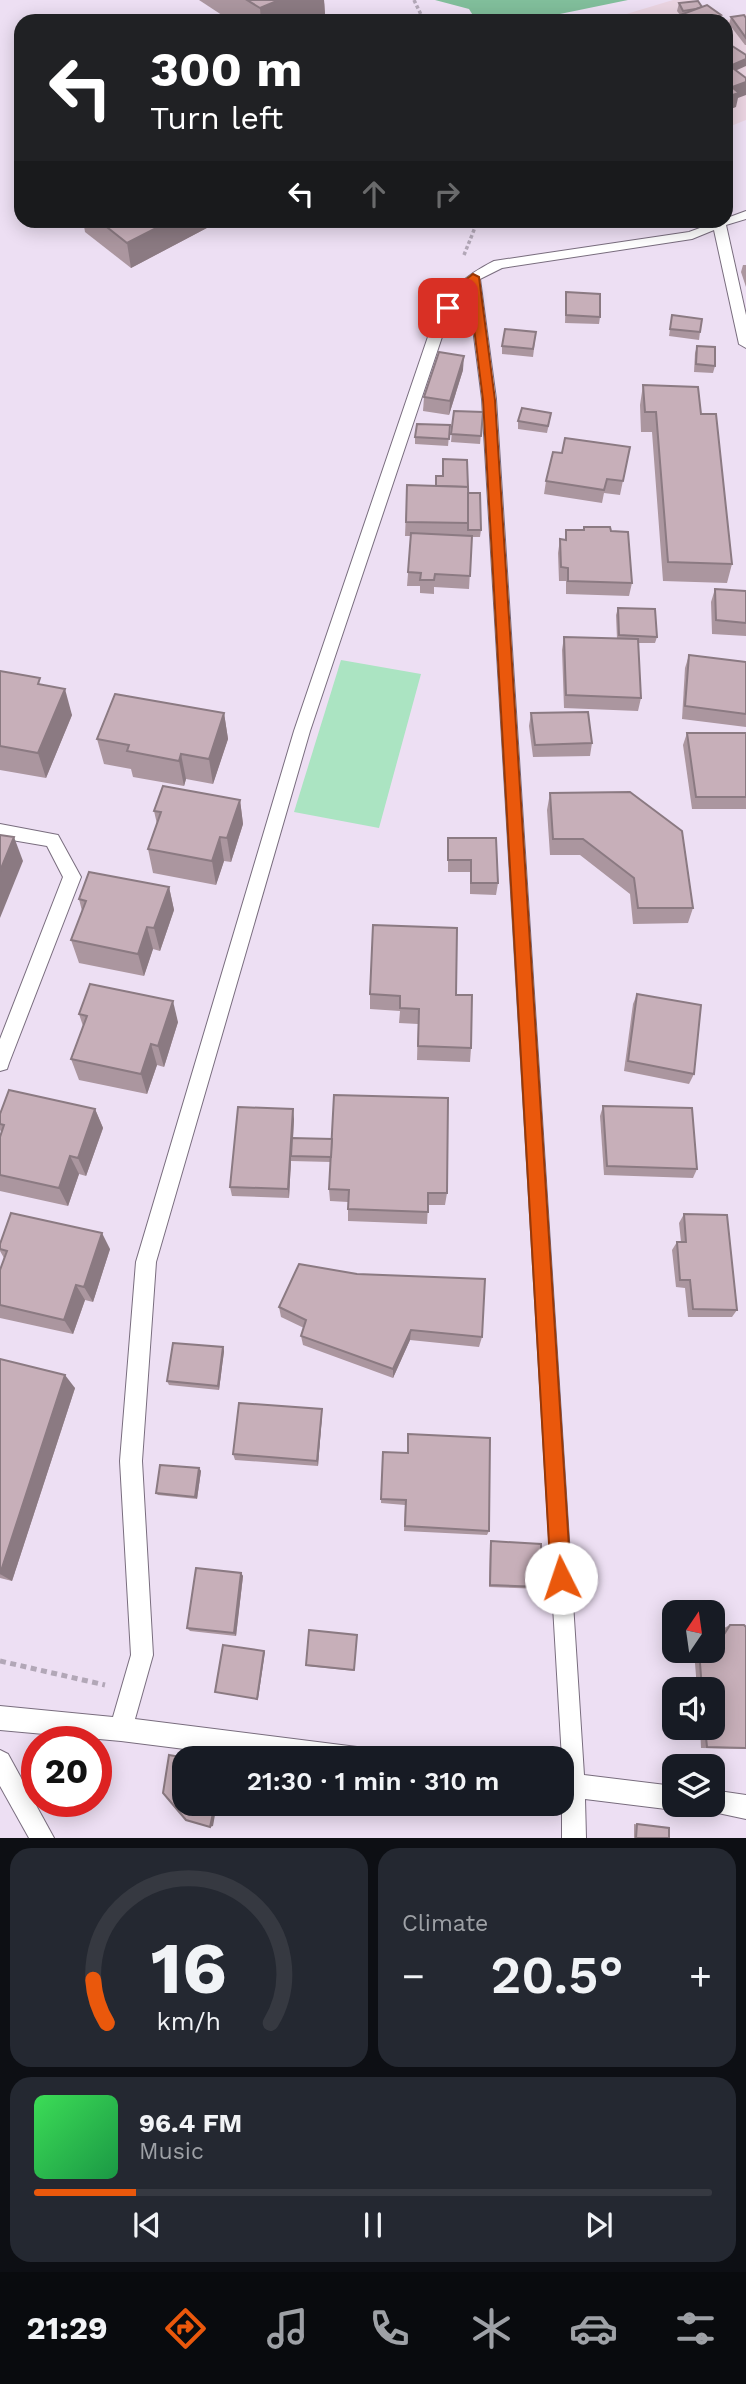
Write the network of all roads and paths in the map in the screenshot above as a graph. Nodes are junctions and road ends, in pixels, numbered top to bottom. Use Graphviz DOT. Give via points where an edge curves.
graph roads {
  1 [pos="708,228"];
  2 [pos="725,228"];
  3 [pos="473,277"];
  4 [pos="746,344"];
  5 [pos="0,831"];
  6 [pos="0,1063"];
  7 [pos="0,1661"];
  8 [pos="132,1692"];
  9 [pos="0,1718"];
  10 [pos="121,1729"];
  11 [pos="255,1746"];
  12 [pos="571,1746"];
  13 [pos="0,1762"];
  14 [pos="574,1785"];
  15 [pos="662,1796"];
  16 [pos="725,1804"];
  17 [pos="746,1807"];
  18 [pos="571,1816"];
  19 [pos="42,1838"];
  20 [pos="574,1838"];
  1 -- 3 [label="lane" via="692,235 499,264"];
  2 -- 4 [label="lane"];
  3 -- 8 [label="lane" via="455,294 440,322 343,606 146,1262 131,1461 142,1655"];
  3 -- 12 [label="lane" via="489,400"];
  5 -- 6 [label="lane" via="52,840 72,877"];
  7 -- 8 [label="path"];
  8 -- 10 [label="lane"];
  9 -- 10 [label="lane"];
  10 -- 11 [label="lane"];
  13 -- 19 [label="lane"];
  14 -- 15 [label="lane"];
  16 -- 17 [label="lane"];
  18 -- 20 [label="lane"];
}
